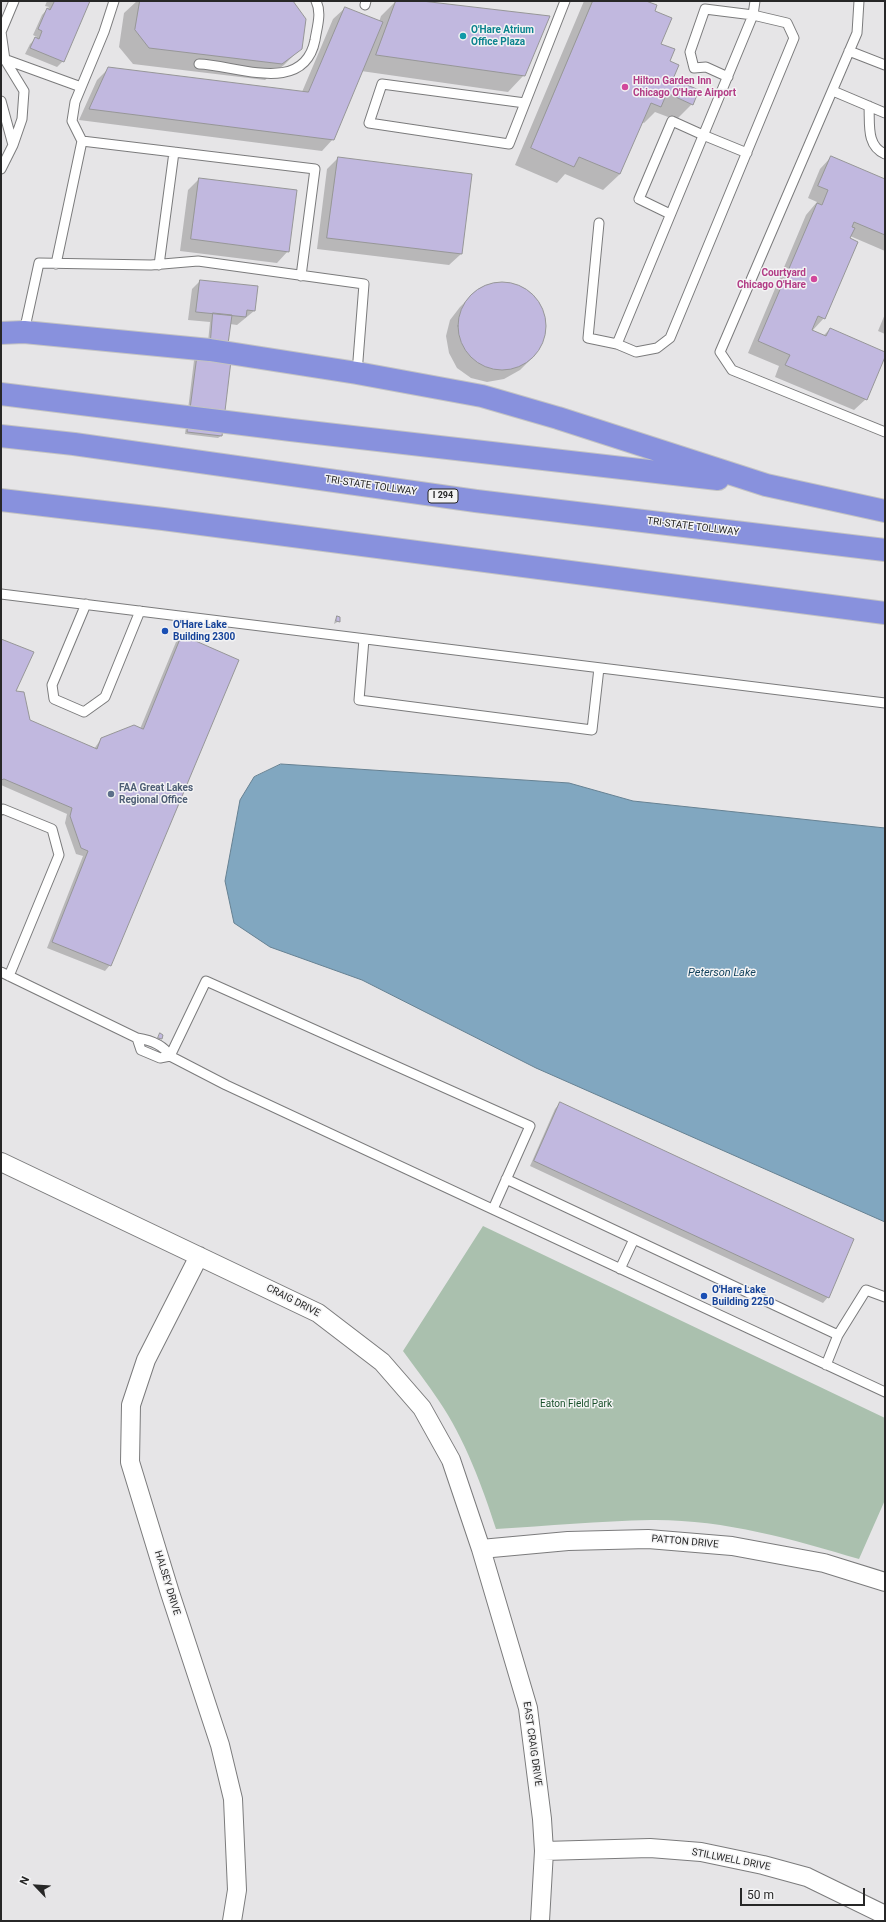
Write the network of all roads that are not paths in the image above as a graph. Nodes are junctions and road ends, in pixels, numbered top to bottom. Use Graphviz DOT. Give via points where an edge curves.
graph roads {
  1 [pos="14,1"];
  2 [pos="114,1"];
  3 [pos="316,1"];
  4 [pos="565,1"];
  5 [pos="755,1"];
  6 [pos="859,1"];
  7 [pos="4,12"];
  8 [pos="753,15"];
  9 [pos="849,51"];
  10 [pos="3,59"];
  11 [pos="199,64"];
  12 [pos="885,65"];
  13 [pos="728,77"];
  14 [pos="81,87"];
  15 [pos="833,91"];
  16 [pos="1,100"];
  17 [pos="525,103"];
  18 [pos="869,106"];
  19 [pos="885,113"];
  20 [pos="703,135"];
  21 [pos="82,141"];
  22 [pos="13,145"];
  23 [pos="174,152"];
  24 [pos="747,153"];
  25 [pos="885,154"];
  26 [pos="1,169"];
  27 [pos="670,214"];
  28 [pos="599,223"];
  29 [pos="56,264"];
  30 [pos="159,265"];
  31 [pos="301,276"];
  32 [pos="24,332"];
  33 [pos="1,333"];
  34 [pos="617,344"];
  35 [pos="357,373"];
  36 [pos="1,394"];
  37 [pos="885,432"];
  38 [pos="1,436"];
  39 [pos="766,485"];
  40 [pos="1,500"];
  41 [pos="885,511"];
  42 [pos="885,550"];
  43 [pos="1,594"];
  44 [pos="86,604"];
  45 [pos="140,611"];
  46 [pos="885,613"];
  47 [pos="364,639"];
  48 [pos="599,668"];
  49 [pos="885,703"];
  50 [pos="1,810"];
  51 [pos="5,974"];
  52 [pos="170,1056"];
  53 [pos="1,1162"];
  54 [pos="506,1179"];
  55 [pos="493,1209"];
  56 [pos="634,1239"];
  57 [pos="199,1256"];
  58 [pos="620,1269"];
  59 [pos="885,1297"];
  60 [pos="838,1335"];
  61 [pos="826,1365"];
  62 [pos="885,1392"];
  63 [pos="482,1549"];
  64 [pos="885,1582"];
  65 [pos="544,1850"];
  66 [pos="885,1916"];
  67 [pos="232,1921"];
  68 [pos="540,1921"];
  1 -- 7 [label="lane"];
  2 -- 14 [label="lane"];
  3 -- 11 [label="lane" via="319,16 313,49 305,62 296,69 283,73 266,73"];
  4 -- 17 [label="lane"];
  5 -- 8 [label="lane"];
  6 -- 9 [label="lane" via="856,34"];
  7 -- 10 [label="lane" via="1,32"];
  8 -- 13 [label="lane"];
  8 -- 13 [label="lane" via="705,9 690,52 694,68 706,67"];
  8 -- 24 [label="lane" via="787,23 794,38"];
  9 -- 12 [label="lane"];
  9 -- 15 [label="lane"];
  10 -- 14 [label="lane"];
  10 -- 22 [label="lane" via="24,92 22,119"];
  13 -- 20 [label="lane"];
  14 -- 21 [label="lane" via="72,121"];
  15 -- 18 [label="lane"];
  15 -- 37 [label="lane" via="720,352 732,370"];
  16 -- 22 [label="lane"];
  17 -- 17 [label="lane" via="382,84 369,123 509,144"];
  18 -- 19 [label="lane"];
  18 -- 25 [label="lane" via="872,143"];
  20 -- 24 [label="lane"];
  20 -- 27 [label="lane"];
  20 -- 27 [label="lane" via="672,121 639,199"];
  21 -- 23 [label="lane"];
  21 -- 29 [label="lane"];
  22 -- 26 [label="lane"];
  23 -- 30 [label="lane"];
  23 -- 31 [label="lane" via="315,169"];
  24 -- 34 [label="lane" via="670,338 657,348 636,352"];
  27 -- 34 [label="lane"];
  28 -- 34 [label="lane" via="588,338"];
  29 -- 30 [label="lane"];
  29 -- 32 [label="lane" via="39,263"];
  30 -- 31 [label="lane" via="198,261"];
  31 -- 35 [label="lane" via="364,284"];
  32 -- 33 [label="highway"];
  32 -- 35 [label="highway" via="210,350"];
  35 -- 39 [label="highway" via="482,396"];
  36 -- 39 [label="highway"];
  38 -- 42 [label="highway, TRI-STATE TOLLWAY / I 294" via="476,501"];
  39 -- 41 [label="highway"];
  40 -- 46 [label="highway"];
  43 -- 44 [label="lane"];
  44 -- 45 [label="lane"];
  44 -- 45 [label="lane" via="52,684 54,699 84,712 105,697"];
  45 -- 47 [label="lane"];
  47 -- 48 [label="lane"];
  47 -- 48 [label="lane" via="359,700 584,730 592,730"];
  48 -- 49 [label="lane"];
  50 -- 51 [label="lane" via="52,829 59,855"];
  51 -- 52 [label="lane" via="136,1038 141,1050 160,1058"];
  52 -- 54 [label="lane" via="206,981 530,1126"];
  52 -- 55 [label="lane" via="226,1085"];
  53 -- 57 [label="street, CRAIG DRIVE"];
  54 -- 55 [label="lane"];
  54 -- 56 [label="lane"];
  55 -- 58 [label="lane"];
  56 -- 58 [label="lane"];
  56 -- 60 [label="lane"];
  57 -- 63 [label="street, CRAIG DRIVE" via="318,1313 382,1362 422,1408 447,1454"];
  57 -- 67 [label="street, HALSEY DRIVE" via="146,1360 131,1405 130,1462 220,1745 233,1799 237,1890"];
  58 -- 61 [label="lane"];
  59 -- 60 [label="lane" via="866,1290"];
  60 -- 61 [label="lane"];
  61 -- 62 [label="lane"];
  63 -- 64 [label="street, PATTON DRIVE" via="568,1541 648,1539 732,1546 824,1563"];
  63 -- 65 [label="street, EAST CRAIG DRIVE" via="528,1708"];
  65 -- 66 [label="street, STILLWELL DRIVE" via="650,1848 701,1852 807,1877"];
  65 -- 68 [label="street, EAST CRAIG DRIVE"];
}
